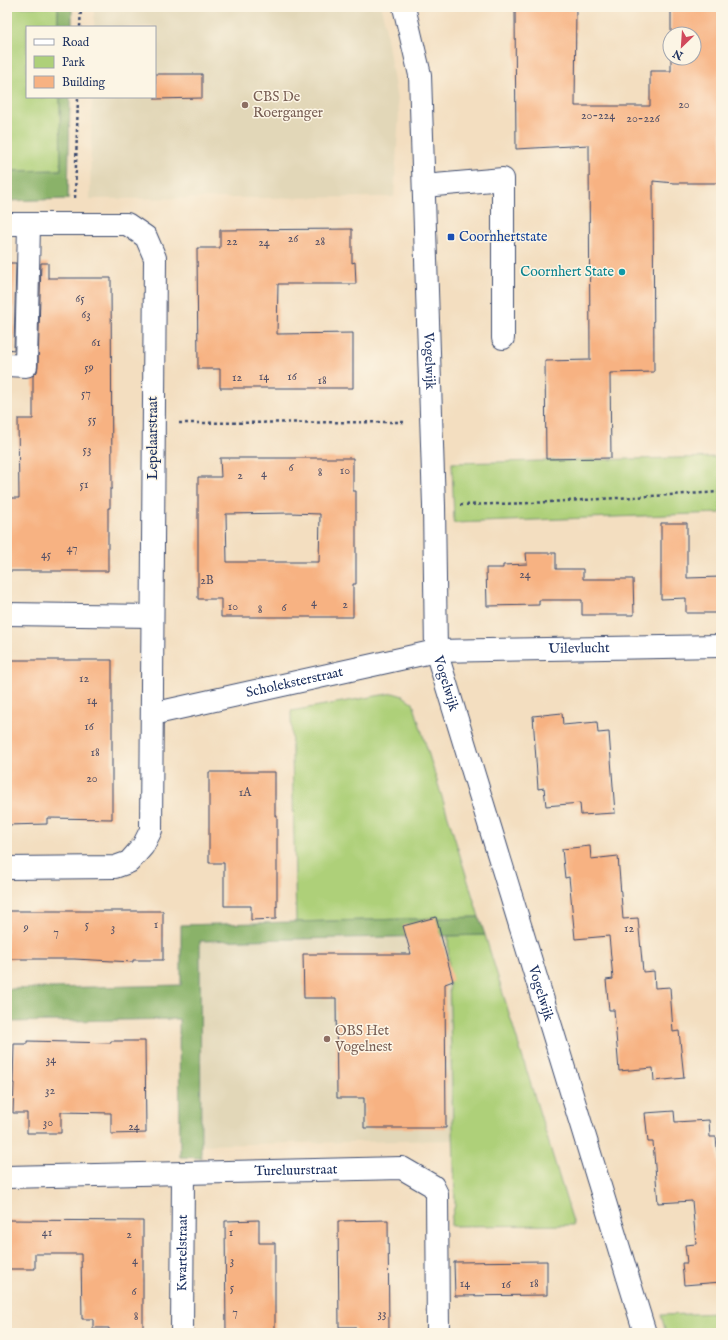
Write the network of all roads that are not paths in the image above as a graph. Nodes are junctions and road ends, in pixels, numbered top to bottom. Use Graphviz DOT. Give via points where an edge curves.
graph roads {
  1 [pos="404,7"];
  2 [pos="424,186"];
  3 [pos="7,224"];
  4 [pos="29,224"];
  5 [pos="503,338"];
  6 [pos="7,365"];
  7 [pos="7,614"];
  8 [pos="152,616"];
  9 [pos="721,646"];
  10 [pos="436,652"];
  11 [pos="152,714"];
  12 [pos="7,868"];
  13 [pos="183,1173"];
  14 [pos="7,1177"];
  15 [pos="182,1333"];
  16 [pos="438,1333"];
  17 [pos="646,1333"];
  1 -- 2 [label="street, Vogelwijk" via="420,75"];
  2 -- 5 [label="street" via="503,179"];
  2 -- 10 [label="street, Vogelwijk"];
  3 -- 4 [label="street, Lepelaarstraat"];
  4 -- 6 [label="street" via="26,366"];
  4 -- 8 [label="street, Lepelaarstraat" via="127,224 146,237 155,258"];
  7 -- 8 [label="street"];
  8 -- 11 [label="street"];
  9 -- 10 [label="street, Uilevlucht"];
  10 -- 11 [label="street, Scholeksterstraat"];
  10 -- 17 [label="street, Vogelwijk"];
  11 -- 12 [label="street" via="151,830 143,846 129,862 115,867"];
  13 -- 14 [label="street, Tureluurstraat"];
  13 -- 15 [label="street, Kwartelstraat"];
  13 -- 16 [label="street, Tureluurstraat" via="402,1168 433,1186 437,1194"];
}
